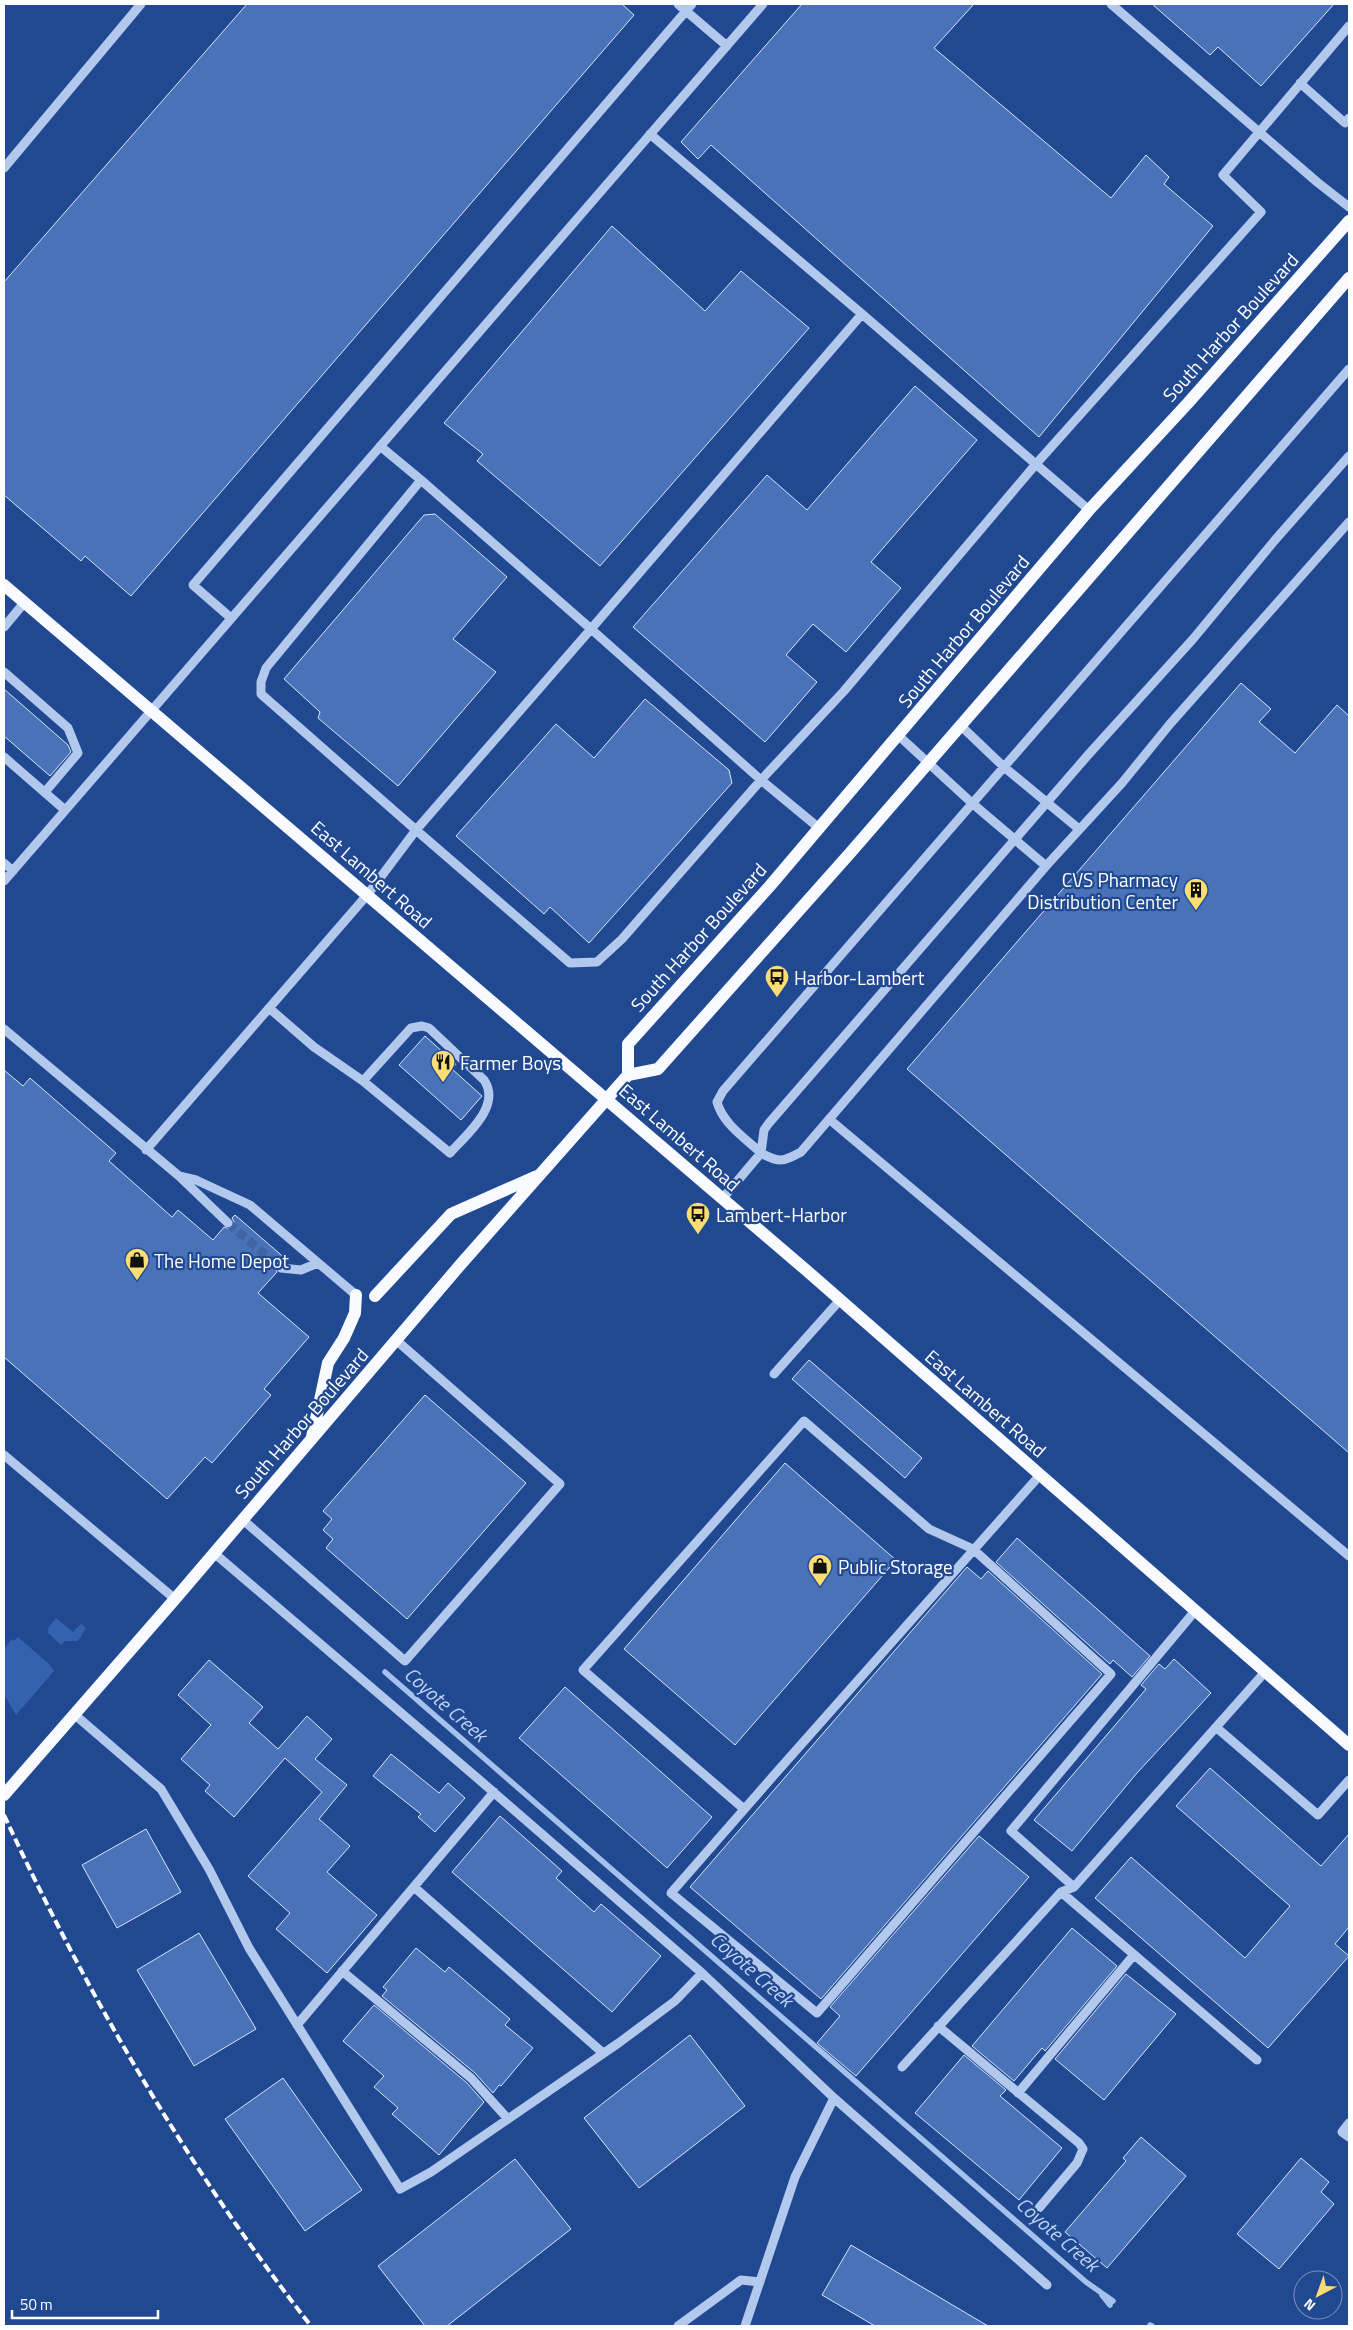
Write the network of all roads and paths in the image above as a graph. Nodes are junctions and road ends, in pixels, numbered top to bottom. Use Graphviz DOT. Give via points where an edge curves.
graph roads {
  1 [pos="141,4"];
  2 [pos="678,4"];
  3 [pos="763,4"];
  4 [pos="1111,4"];
  5 [pos="689,7"];
  6 [pos="1349,26"];
  7 [pos="727,46"];
  8 [pos="1300,84"];
  9 [pos="1349,118"];
  10 [pos="1259,132"];
  11 [pos="650,134"];
  12 [pos="4,168"];
  13 [pos="1349,207"];
  14 [pos="1349,221"];
  15 [pos="1349,278"];
  16 [pos="862,314"];
  17 [pos="1349,369"];
  18 [pos="380,446"];
  19 [pos="1349,456"];
  20 [pos="1036,464"];
  21 [pos="421,480"];
  22 [pos="1089,510"];
  23 [pos="1349,522"];
  24 [pos="4,585"];
  25 [pos="24,603"];
  26 [pos="231,618"];
  27 [pos="4,627"];
  28 [pos="591,629"];
  29 [pos="4,672"];
  30 [pos="150,710"];
  31 [pos="960,725"];
  32 [pos="899,736"];
  33 [pos="4,757"];
  34 [pos="928,762"];
  35 [pos="1004,767"];
  36 [pos="761,780"];
  37 [pos="45,792"];
  38 [pos="1048,802"];
  39 [pos="973,804"];
  40 [pos="65,810"];
  41 [pos="819,828"];
  42 [pos="1079,829"];
  43 [pos="416,830"];
  44 [pos="1015,840"];
  45 [pos="4,863"];
  46 [pos="1046,866"];
  47 [pos="13,871"];
  48 [pos="4,881"];
  49 [pos="368,894"];
  50 [pos="269,1008"];
  51 [pos="4,1029"];
  52 [pos="628,1075"];
  53 [pos="363,1081"];
  54 [pos="608,1100"];
  55 [pos="829,1119"];
  56 [pos="146,1150"];
  57 [pos="761,1153"];
  58 [pos="541,1174"];
  59 [pos="179,1176"];
  60 [pos="723,1198"];
  61 [pos="228,1222"];
  62 [pos="318,1264"];
  63 [pos="281,1268"];
  64 [pos="356,1295"];
  65 [pos="375,1296"];
  66 [pos="840,1300"];
  67 [pos="396,1340"];
  68 [pos="774,1374"];
  69 [pos="311,1440"];
  70 [pos="4,1455"];
  71 [pos="1040,1475"];
  72 [pos="243,1520"];
  73 [pos="973,1549"];
  74 [pos="214,1553"];
  75 [pos="1349,1556"];
  76 [pos="175,1599"];
  77 [pos="1195,1611"];
  78 [pos="1265,1672"];
  79 [pos="74,1714"];
  80 [pos="1217,1728"];
  81 [pos="1349,1745"];
  82 [pos="1349,1780"];
  83 [pos="494,1792"];
  84 [pos="4,1795"];
  85 [pos="744,1809"];
  86 [pos="414,1887"];
  87 [pos="1074,1887"];
  88 [pos="1061,1892"];
  89 [pos="1134,1956"];
  90 [pos="342,1971"];
  91 [pos="702,1974"];
  92 [pos="297,2025"];
  93 [pos="938,2026"];
  94 [pos="602,2053"];
  95 [pos="1257,2060"];
  96 [pos="902,2067"];
  97 [pos="1018,2093"];
  98 [pos="834,2098"];
  99 [pos="508,2119"];
  100 [pos="1349,2123"];
  101 [pos="1349,2137"];
  102 [pos="1039,2208"];
  103 [pos="760,2282"];
  104 [pos="1047,2285"];
  105 [pos="678,2326"];
  106 [pos="745,2326"];
  1 -- 12 [label="lane"];
  2 -- 5 [label="lane"];
  3 -- 7 [label="lane"];
  4 -- 10 [label="lane"];
  5 -- 7 [label="lane"];
  5 -- 26 [label="lane" via="193,585"];
  6 -- 8 [label="lane"];
  7 -- 11 [label="lane"];
  8 -- 9 [label="lane" via="1345,123"];
  8 -- 10 [label="lane"];
  10 -- 13 [label="lane"];
  10 -- 20 [label="lane" via="1223,175 1261,212"];
  11 -- 16 [label="lane"];
  11 -- 18 [label="lane"];
  14 -- 22 [label="main road, South Harbor Boulevard"];
  15 -- 31 [label="main road"];
  16 -- 20 [label="lane"];
  16 -- 28 [label="lane"];
  17 -- 35 [label="lane"];
  18 -- 21 [label="lane"];
  18 -- 26 [label="lane"];
  19 -- 38 [label="lane"];
  20 -- 22 [label="lane"];
  20 -- 36 [label="lane" via="844,691"];
  21 -- 28 [label="lane"];
  21 -- 43 [label="lane" via="266,668 261,682 261,694"];
  22 -- 32 [label="main road, South Harbor Boulevard"];
  23 -- 42 [label="lane"];
  24 -- 25 [label="main road, East Lambert Road"];
  25 -- 27 [label="lane"];
  25 -- 30 [label="main road, East Lambert Road"];
  26 -- 30 [label="lane"];
  28 -- 36 [label="lane"];
  28 -- 43 [label="lane"];
  29 -- 37 [label="lane" via="68,728 78,753"];
  30 -- 40 [label="lane"];
  30 -- 49 [label="main road, East Lambert Road"];
  31 -- 34 [label="main road"];
  31 -- 35 [label="lane"];
  32 -- 34 [label="lane"];
  32 -- 41 [label="main road, South Harbor Boulevard"];
  33 -- 37 [label="lane"];
  34 -- 39 [label="lane"];
  34 -- 52 [label="main road" via="658,1069"];
  35 -- 38 [label="lane"];
  35 -- 39 [label="lane"];
  36 -- 41 [label="lane"];
  36 -- 43 [label="lane" via="622,940 598,962 570,963"];
  37 -- 40 [label="lane"];
  38 -- 42 [label="lane"];
  38 -- 44 [label="lane"];
  39 -- 44 [label="lane"];
  39 -- 57 [label="lane" via="723,1091 718,1102 720,1110"];
  40 -- 47 [label="lane"];
  41 -- 52 [label="main road, South Harbor Boulevard" via="628,1044"];
  42 -- 46 [label="lane"];
  43 -- 49 [label="lane"];
  44 -- 46 [label="lane"];
  44 -- 57 [label="lane" via="764,1130"];
  45 -- 47 [label="lane"];
  46 -- 55 [label="lane"];
  47 -- 48 [label="lane"];
  49 -- 50 [label="lane"];
  49 -- 54 [label="main road, East Lambert Road"];
  50 -- 53 [label="lane" via="314,1047"];
  50 -- 56 [label="lane"];
  51 -- 56 [label="lane"];
  52 -- 54 [label="main road, South Harbor Boulevard"];
  53 -- 53 [label="lane" via="450,1153 488,1106 490,1091 484,1080 428,1028 411,1028"];
  54 -- 58 [label="main road, South Harbor Boulevard"];
  54 -- 60 [label="main road, East Lambert Road"];
  55 -- 57 [label="lane" via="801,1152 789,1159 776,1162"];
  55 -- 75 [label="lane"];
  56 -- 59 [label="lane"];
  57 -- 60 [label="lane"];
  58 -- 65 [label="main road" via="451,1214"];
  58 -- 67 [label="main road, South Harbor Boulevard"];
  59 -- 61 [label="lane"];
  59 -- 62 [label="lane" via="196,1180 250,1205"];
  60 -- 66 [label="main road, East Lambert Road"];
  62 -- 63 [label="lane" via="302,1270"];
  62 -- 64 [label="lane"];
  64 -- 69 [label="main road" via="355,1313 328,1364"];
  66 -- 68 [label="lane"];
  66 -- 71 [label="main road, East Lambert Road"];
  67 -- 69 [label="main road, South Harbor Boulevard"];
  67 -- 72 [label="lane" via="560,1484 405,1661"];
  69 -- 72 [label="main road, South Harbor Boulevard"];
  70 -- 76 [label="lane"];
  71 -- 73 [label="lane"];
  71 -- 77 [label="main road, East Lambert Road"];
  72 -- 74 [label="main road, South Harbor Boulevard"];
  73 -- 85 [label="lane"];
  73 -- 85 [label="lane" via="929,1529 804,1421 609,1640 584,1670"];
  73 -- 85 [label="lane" via="1111,1674 817,2013 671,1893"];
  74 -- 76 [label="main road, South Harbor Boulevard"];
  74 -- 83 [label="lane"];
  76 -- 79 [label="main road, South Harbor Boulevard"];
  77 -- 78 [label="main road, East Lambert Road"];
  77 -- 87 [label="lane" via="1012,1832"];
  78 -- 80 [label="lane"];
  78 -- 81 [label="main road, East Lambert Road"];
  79 -- 84 [label="main road, South Harbor Boulevard"];
  79 -- 92 [label="lane" via="161,1789 249,1948"];
  80 -- 82 [label="lane" via="1318,1815"];
  80 -- 87 [label="lane"];
  83 -- 86 [label="lane"];
  83 -- 91 [label="lane"];
  86 -- 90 [label="lane"];
  86 -- 94 [label="lane"];
  87 -- 88 [label="lane"];
  88 -- 89 [label="lane"];
  88 -- 93 [label="lane"];
  89 -- 95 [label="lane"];
  89 -- 97 [label="lane"];
  90 -- 92 [label="lane"];
  90 -- 99 [label="lane" via="471,2078"];
  91 -- 94 [label="lane" via="675,2001"];
  91 -- 98 [label="lane"];
  92 -- 99 [label="lane" via="400,2189 431,2172"];
  93 -- 96 [label="lane"];
  93 -- 97 [label="lane"];
  94 -- 99 [label="lane"];
  97 -- 102 [label="lane" via="1082,2149 1077,2163"];
  98 -- 103 [label="lane" via="795,2177"];
  98 -- 104 [label="lane"];
  100 -- 101 [label="lane" via="1342,2132"];
  103 -- 105 [label="lane" via="741,2280"];
  103 -- 106 [label="lane"];
}
